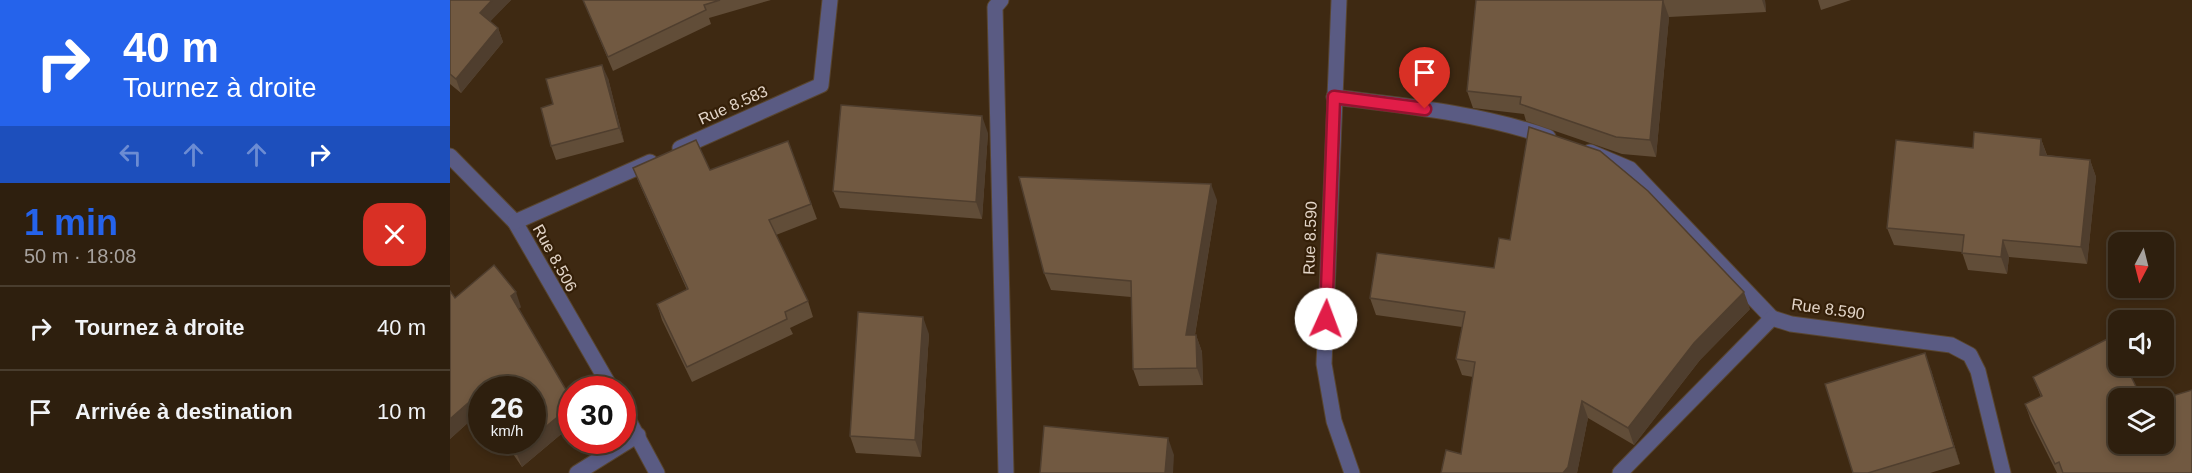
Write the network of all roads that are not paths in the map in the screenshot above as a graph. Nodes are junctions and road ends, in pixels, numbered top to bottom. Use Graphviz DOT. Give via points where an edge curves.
graph roads {
  1 [pos="830,0"];
  2 [pos="1001,0"];
  3 [pos="1339,0"];
  4 [pos="1334,97"];
  5 [pos="450,156"];
  6 [pos="514,222"];
  7 [pos="1772,318"];
  8 [pos="604,376"];
  9 [pos="636,432"];
  10 [pos="638,435"];
  11 [pos="577,473"];
  12 [pos="657,473"];
  13 [pos="1006,473"];
  14 [pos="1352,473"];
  15 [pos="1620,473"];
  16 [pos="2003,473"];
  1 -- 6 [label="street, Rue 8.583" via="821,85"];
  2 -- 13 [label="street" via="995,7"];
  3 -- 4 [label="street, Rue 8.590"];
  4 -- 7 [label="street" via="1448,112 1521,128 1630,168"];
  4 -- 14 [label="street, Rue 8.590" via="1324,364 1334,421"];
  5 -- 6 [label="street, Rue 8.506"];
  6 -- 8 [label="street, Rue 8.506"];
  7 -- 15 [label="street, Rue 8.590"];
  7 -- 16 [label="street, Rue 8.590" via="1791,324 1951,345 1970,355 1978,371"];
  9 -- 10 [label="street"];
  10 -- 11 [label="street"];
  10 -- 12 [label="street"];
}
